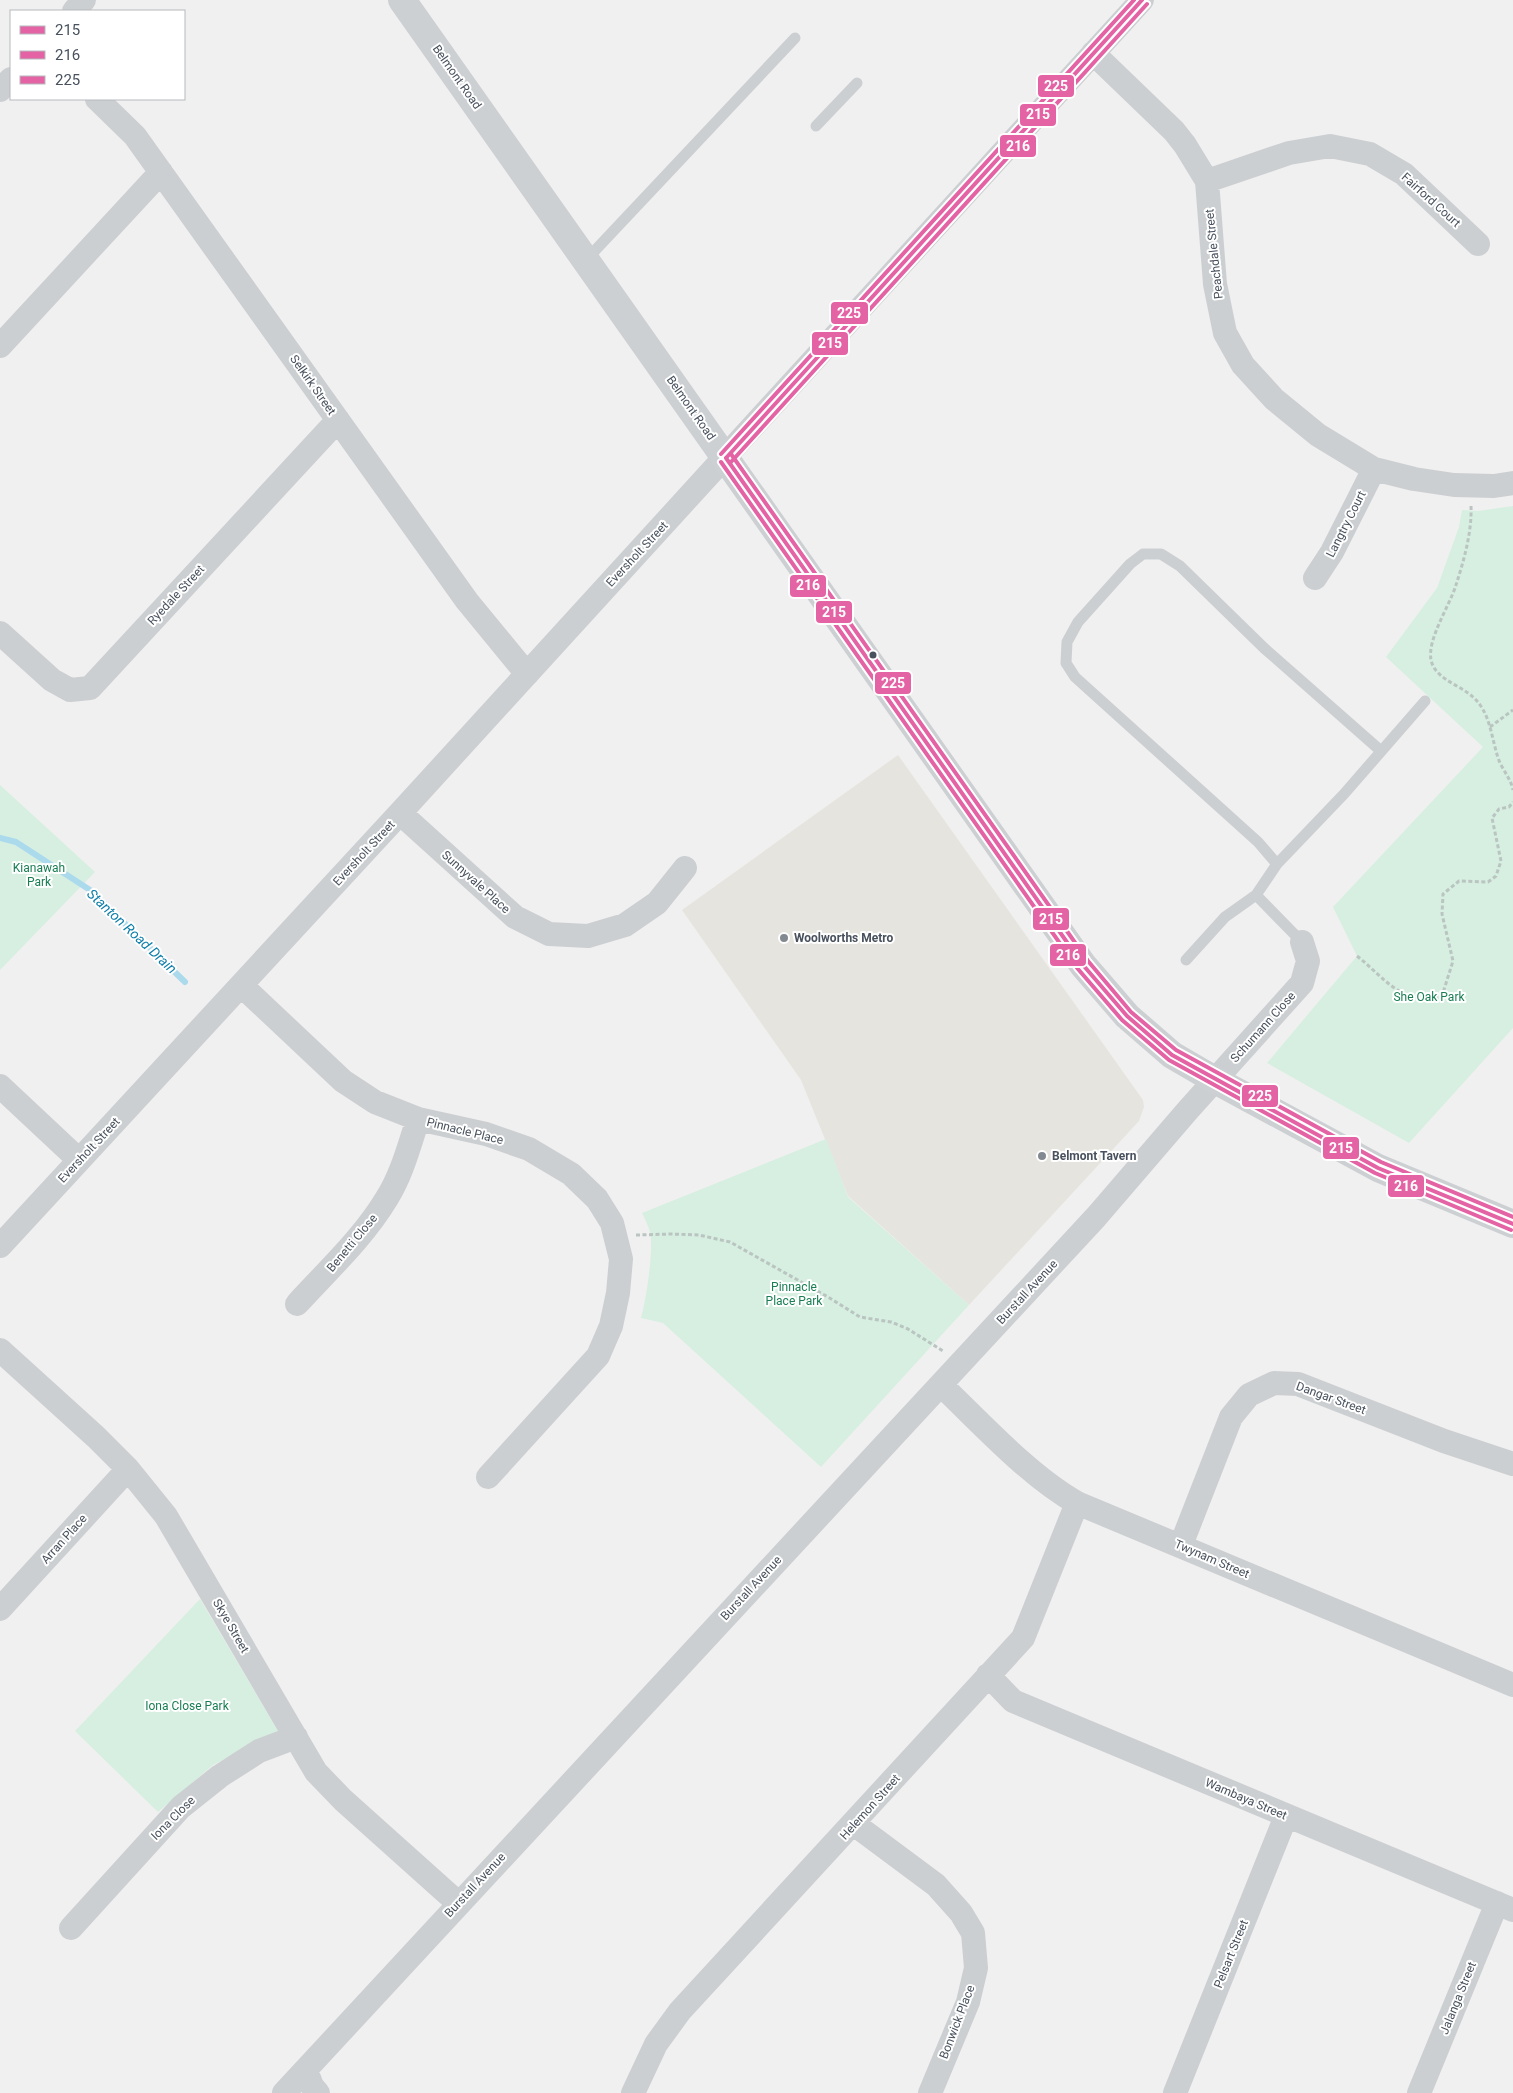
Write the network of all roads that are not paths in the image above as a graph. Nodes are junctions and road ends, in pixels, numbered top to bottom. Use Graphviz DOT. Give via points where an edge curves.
graph roads {
  1 [pos="402,0"];
  2 [pos="1142,0"];
  3 [pos="795,38"];
  4 [pos="1093,53"];
  5 [pos="10,79"];
  6 [pos="857,83"];
  7 [pos="0,90"];
  8 [pos="98,100"];
  9 [pos="816,126"];
  10 [pos="161,172"];
  11 [pos="1207,181"];
  12 [pos="1478,244"];
  13 [pos="586,260"];
  14 [pos="0,346"];
  15 [pos="338,420"];
  16 [pos="726,458"];
  17 [pos="1374,469"];
  18 [pos="1513,483"];
  19 [pos="1315,578"];
  20 [pos="0,632"];
  21 [pos="527,674"];
  22 [pos="1425,701"];
  23 [pos="1381,751"];
  24 [pos="400,814"];
  25 [pos="1277,864"];
  26 [pos="685,868"];
  27 [pos="1256,895"];
  28 [pos="1302,942"];
  29 [pos="1186,960"];
  30 [pos="242,986"];
  31 [pos="1215,1080"];
  32 [pos="0,1086"];
  33 [pos="418,1119"];
  34 [pos="79,1160"];
  35 [pos="1513,1224"];
  36 [pos="0,1246"];
  37 [pos="297,1304"];
  38 [pos="0,1350"];
  39 [pos="940,1385"];
  40 [pos="1513,1464"];
  41 [pos="128,1469"];
  42 [pos="488,1477"];
  43 [pos="1077,1503"];
  44 [pos="1181,1546"];
  45 [pos="0,1609"];
  46 [pos="988,1675"];
  47 [pos="1513,1685"];
  48 [pos="296,1737"];
  49 [pos="1286,1816"];
  50 [pos="854,1824"];
  51 [pos="458,1903"];
  52 [pos="1505,1906"];
  53 [pos="71,1928"];
  54 [pos="306,2070"];
  55 [pos="284,2093"];
  56 [pos="318,2093"];
  57 [pos="633,2093"];
  58 [pos="930,2093"];
  59 [pos="1175,2093"];
  60 [pos="1419,2093"];
  1 -- 13 [label="main road, Belmont Road"];
  2 -- 4 [label="street, Eversholt Street"];
  3 -- 13 [label="lane"];
  4 -- 11 [label="street, Peachdale Street" via="1174,131"];
  4 -- 16 [label="street, Eversholt Street"];
  5 -- 7 [label="street"];
  6 -- 9 [label="lane"];
  8 -- 10 [label="street, Selkirk Street" via="135,136"];
  10 -- 14 [label="street"];
  10 -- 15 [label="street, Selkirk Street"];
  11 -- 12 [label="street, Fairford Court" via="1289,153 1330,146 1370,154 1404,174"];
  11 -- 17 [label="street, Peachdale Street" via="1215,284 1225,333 1243,365 1274,399 1318,435"];
  13 -- 16 [label="main road, Belmont Road"];
  15 -- 20 [label="street, Ryedale Street" via="90,688 70,690 52,680"];
  15 -- 21 [label="street, Selkirk Street" via="467,601"];
  16 -- 21 [label="street, Eversholt Street"];
  16 -- 31 [label="main road, Belmont Road" via="1084,965 1127,1016 1172,1055"];
  17 -- 18 [label="street, Peachdale Street" via="1414,479 1471,485"];
  17 -- 19 [label="street, Langtry Court" via="1332,552"];
  21 -- 24 [label="street, Eversholt Street"];
  22 -- 23 [label="lane"];
  23 -- 25 [label="lane"];
  23 -- 25 [label="lane" via="1264,648 1180,566 1161,554 1143,554 1124,572 1078,622 1068,642 1066,662 1075,677 1230,816"];
  24 -- 26 [label="street, Sunnyvale Place" via="514,917 549,934 588,936 625,925 657,903"];
  24 -- 30 [label="street, Eversholt Street"];
  25 -- 27 [label="lane"];
  27 -- 28 [label="lane"];
  27 -- 29 [label="lane" via="1225,917"];
  28 -- 31 [label="street, Schumann Close" via="1308,961 1302,983"];
  30 -- 33 [label="street, Pinnacle Place" via="343,1081 375,1102"];
  30 -- 34 [label="street, Eversholt Street"];
  31 -- 35 [label="main road, Belmont Road" via="1378,1168"];
  31 -- 39 [label="street, Burstall Avenue" via="1096,1217"];
  32 -- 34 [label="street"];
  33 -- 37 [label="street, Benetti Close" via="402,1169 388,1197 367,1228"];
  33 -- 42 [label="street, Pinnacle Place" via="486,1134 529,1149 571,1174 598,1199 612,1223 621,1260 612,1326 598,1356"];
  34 -- 36 [label="street, Eversholt Street"];
  38 -- 41 [label="street, Skye Street"];
  39 -- 43 [label="street, Twynam Street" via="1022,1461"];
  39 -- 51 [label="street, Burstall Avenue"];
  40 -- 44 [label="street, Dangar Street" via="1444,1441 1298,1384 1274,1383 1249,1395 1231,1417"];
  41 -- 45 [label="street, Arran Place"];
  41 -- 48 [label="street, Skye Street" via="166,1516"];
  43 -- 44 [label="street, Twynam Street"];
  43 -- 46 [label="street, Helemon Street" via="1023,1638"];
  44 -- 47 [label="street, Twynam Street"];
  46 -- 49 [label="street, Wambaya Street" via="1012,1701"];
  46 -- 50 [label="street, Helemon Street"];
  48 -- 51 [label="street, Skye Street" via="316,1772 343,1800"];
  48 -- 53 [label="street, Iona Close" via="259,1751 181,1807"];
  49 -- 52 [label="street, Wambaya Street"];
  49 -- 59 [label="street, Pelsart Street"];
  50 -- 57 [label="street, Helemon Street" via="680,2011 656,2044"];
  50 -- 58 [label="street, Bonwick Place" via="936,1886 961,1913 973,1932 976,1968 968,2002"];
  51 -- 54 [label="street, Burstall Avenue"];
  52 -- 60 [label="street, Jalanga Street"];
  54 -- 55 [label="street, Burstall Avenue"];
  54 -- 56 [label="street"];
}
